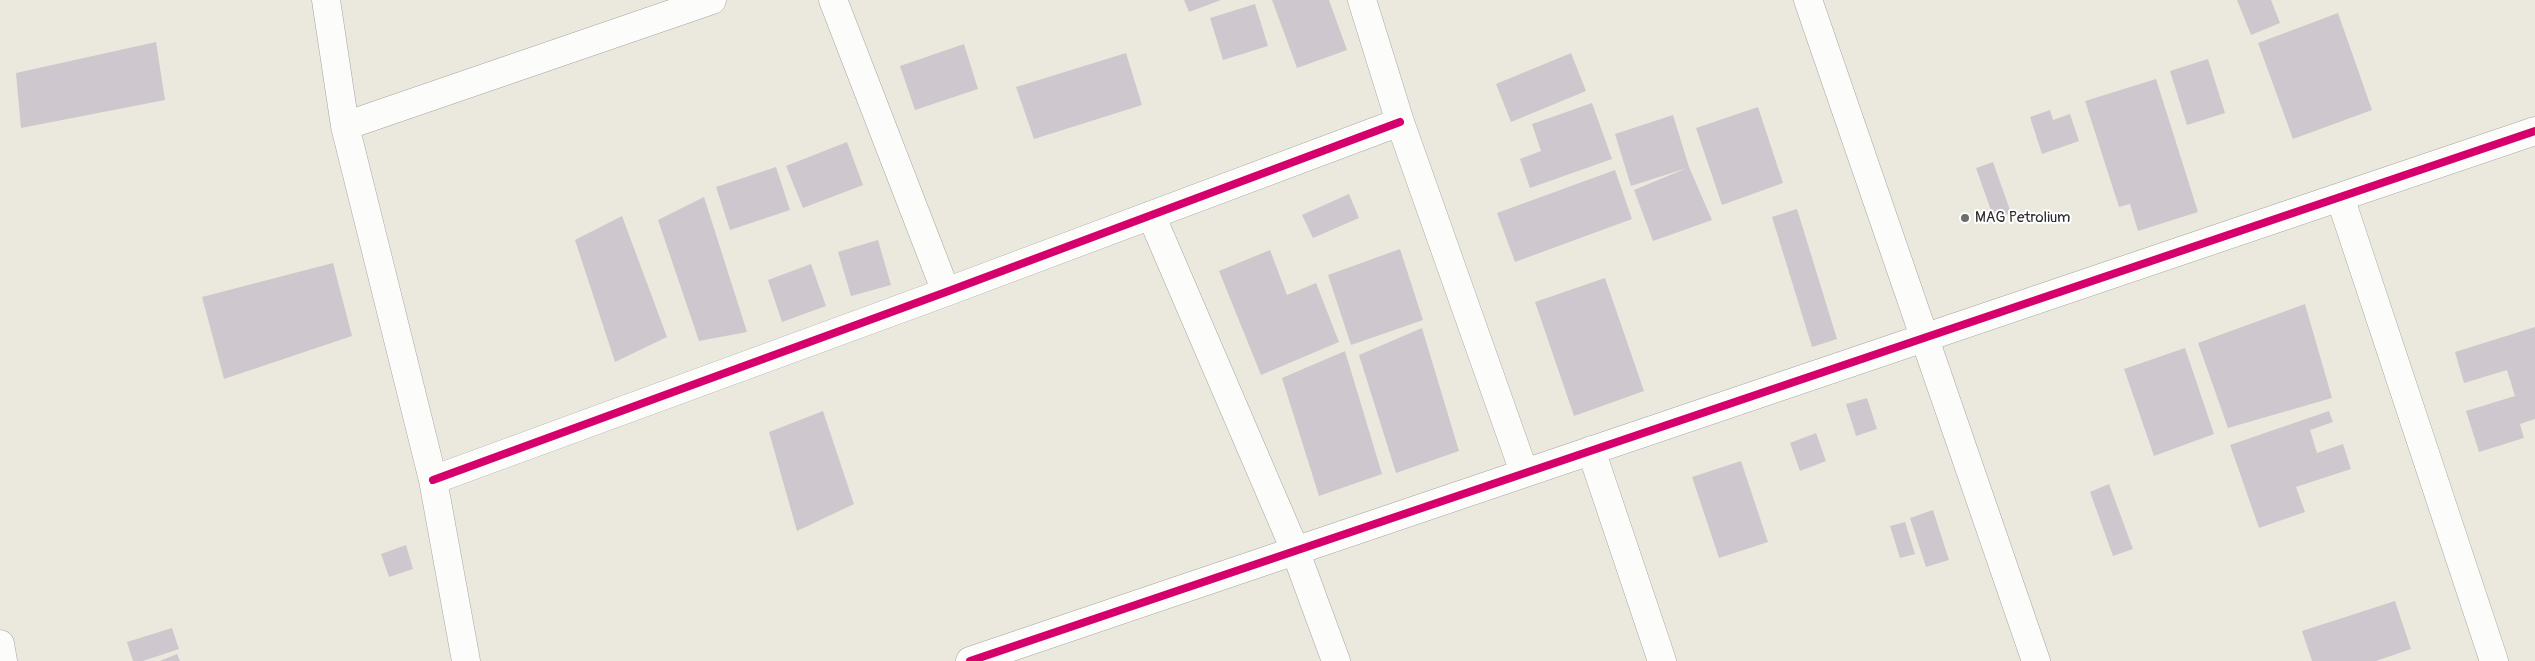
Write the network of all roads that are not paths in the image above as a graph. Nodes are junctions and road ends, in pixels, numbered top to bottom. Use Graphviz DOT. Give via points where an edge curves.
graph roads {
  1 [pos="326,0"];
  2 [pos="712,0"];
  3 [pos="832,0"];
  4 [pos="1362,0"];
  5 [pos="1808,0"];
  6 [pos="1400,122"];
  7 [pos="345,126"];
  8 [pos="2535,131"];
  9 [pos="2340,197"];
  10 [pos="1151,215"];
  11 [pos="946,292"];
  12 [pos="1925,337"];
  13 [pos="1591,450"];
  14 [pos="1524,472"];
  15 [pos="432,480"];
  16 [pos="1295,550"];
  17 [pos="0,644"];
  18 [pos="980,659"];
  19 [pos="3,661"];
  20 [pos="466,661"];
  21 [pos="1336,661"];
  22 [pos="1662,661"];
  23 [pos="2036,661"];
  24 [pos="2494,661"];
  1 -- 7 [label="street"];
  2 -- 7 [label="street"];
  3 -- 11 [label="street"];
  4 -- 6 [label="street"];
  5 -- 12 [label="street"];
  6 -- 10 [label="street"];
  6 -- 14 [label="street"];
  7 -- 15 [label="street"];
  8 -- 9 [label="street"];
  9 -- 12 [label="street"];
  9 -- 24 [label="street"];
  10 -- 11 [label="street"];
  10 -- 16 [label="street"];
  11 -- 15 [label="street"];
  12 -- 13 [label="street"];
  12 -- 23 [label="street"];
  13 -- 14 [label="street"];
  13 -- 22 [label="street"];
  14 -- 16 [label="street"];
  15 -- 20 [label="street"];
  16 -- 18 [label="street"];
  16 -- 21 [label="street"];
  17 -- 19 [label="street"];
}
